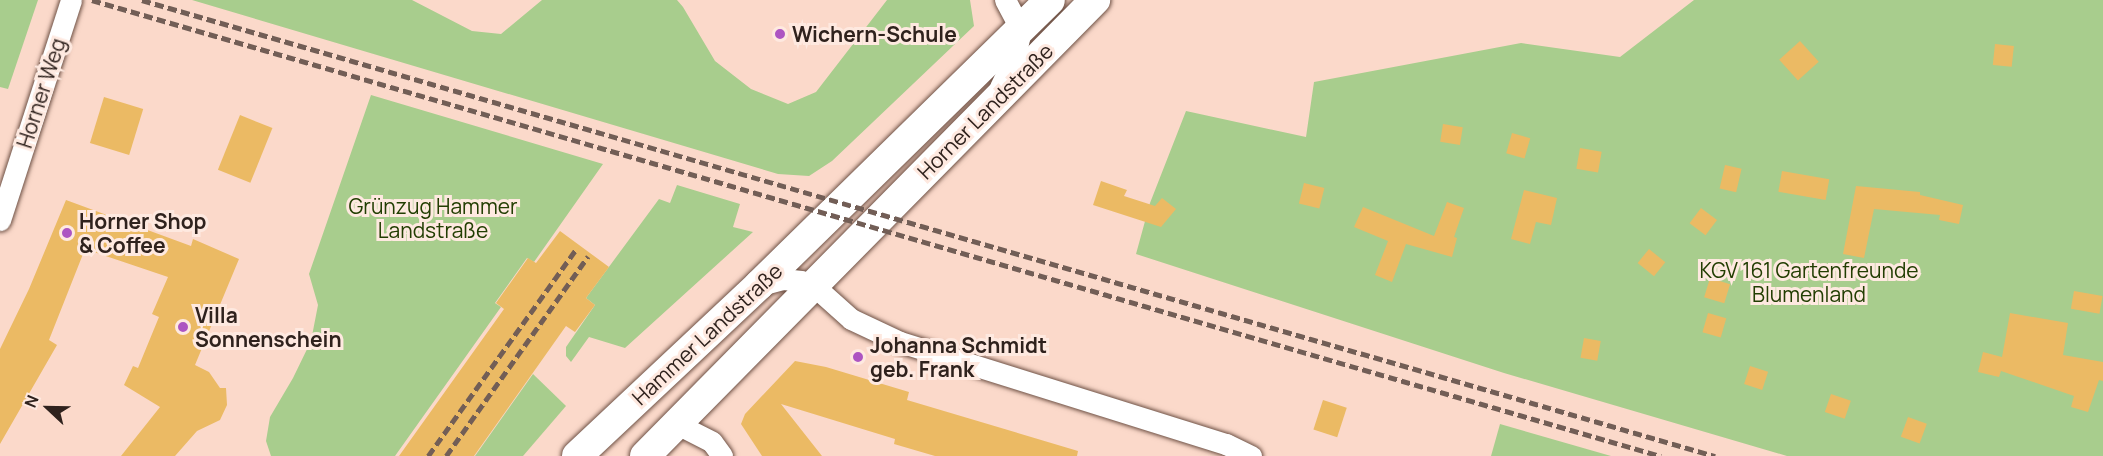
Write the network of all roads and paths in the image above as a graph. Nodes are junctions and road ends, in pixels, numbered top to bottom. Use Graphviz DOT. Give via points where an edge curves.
graph roads {
  1 [pos="71,0"];
  2 [pos="1005,0"];
  3 [pos="1050,0"];
  4 [pos="1095,0"];
  5 [pos="1020,27"];
  6 [pos="990,106"];
  7 [pos="835,210"];
  8 [pos="0,220"];
  9 [pos="876,222"];
  10 [pos="759,285"];
  11 [pos="813,285"];
  12 [pos="660,378"];
  13 [pos="677,424"];
  14 [pos="1219,450"];
  15 [pos="577,456"];
  16 [pos="602,456"];
  17 [pos="645,456"];
  18 [pos="722,456"];
  19 [pos="1251,456"];
  1 -- 8 [label="street, Horner Weg"];
  2 -- 5 [label="street"];
  3 -- 5 [label="main road, Horner Landstraße"];
  4 -- 6 [label="main road, Horner Landstraße"];
  5 -- 6 [label="street" via="1015,56"];
  5 -- 7 [label="main road, Horner Landstraße"];
  6 -- 9 [label="main road, Horner Landstraße"];
  7 -- 10 [label="main road, Hammer Landstraße"];
  9 -- 11 [label="main road, Hammer Landstraße"];
  10 -- 11 [label="street" via="783,279"];
  10 -- 12 [label="main road, Hammer Landstraße"];
  11 -- 13 [label="main road, Hammer Landstraße"];
  11 -- 14 [label="street" via="851,319 900,342"];
  12 -- 15 [label="main road, Hammer Landstraße"];
  12 -- 16 [label="main road"];
  13 -- 17 [label="main road, Hammer Landstraße"];
  13 -- 18 [label="street" via="712,442"];
  14 -- 19 [label="street"];
}
